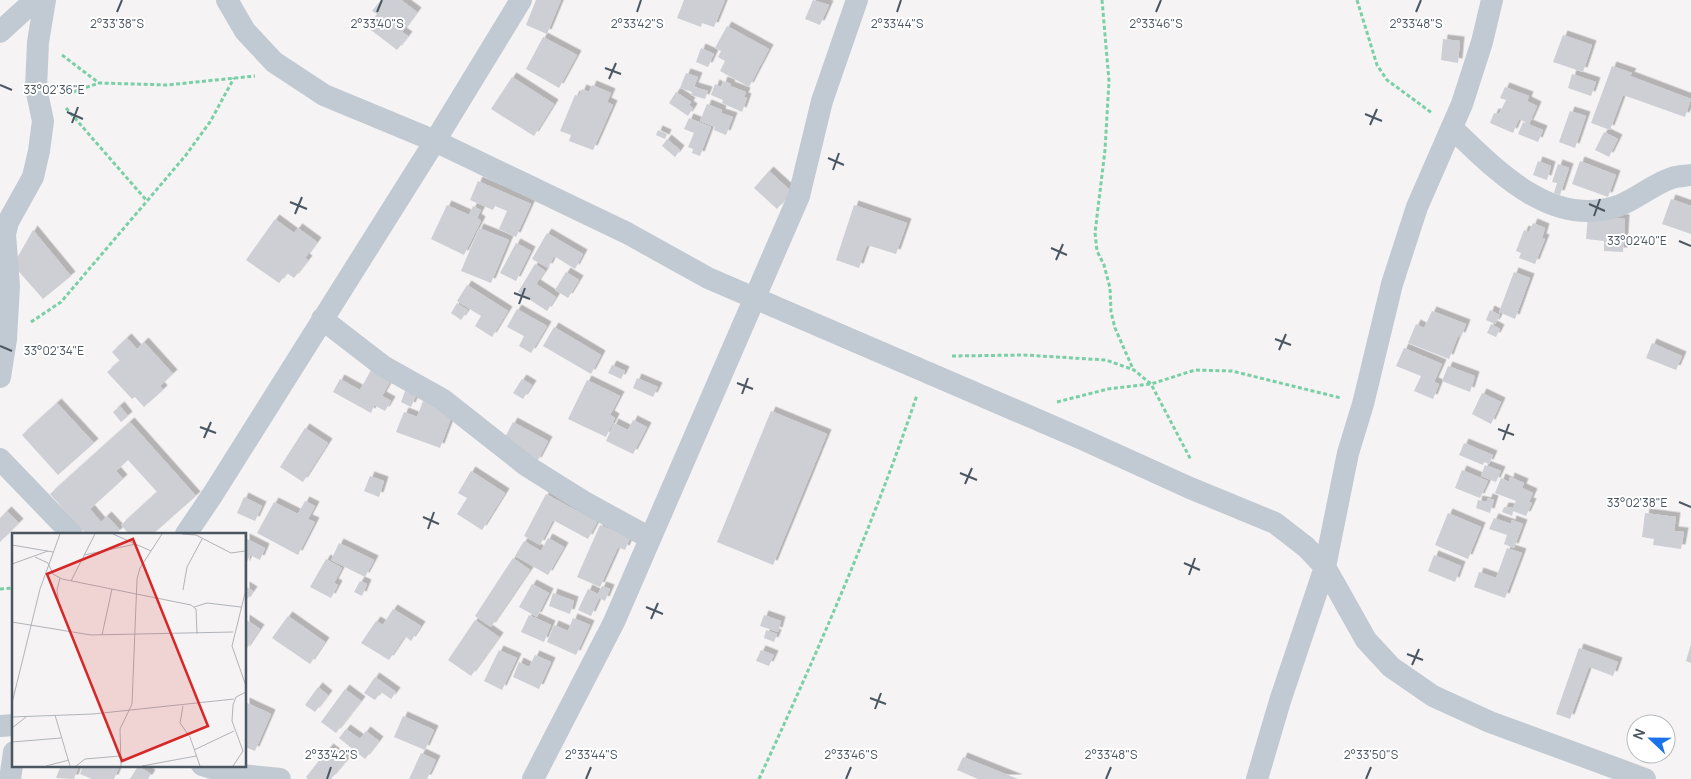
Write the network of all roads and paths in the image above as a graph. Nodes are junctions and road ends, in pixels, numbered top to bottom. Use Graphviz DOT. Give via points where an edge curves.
graph roads {
  1 [pos="35,0"];
  2 [pos="45,0"];
  3 [pos="227,0"];
  4 [pos="521,0"];
  5 [pos="857,0"];
  6 [pos="1102,0"];
  7 [pos="1357,0"];
  8 [pos="1492,0"];
  9 [pos="0,32"];
  10 [pos="38,42"];
  11 [pos="274,62"];
  12 [pos="234,78"];
  13 [pos="99,83"];
  14 [pos="45,91"];
  15 [pos="1452,128"];
  16 [pos="435,141"];
  17 [pos="1691,175"];
  18 [pos="147,202"];
  19 [pos="755,298"];
  20 [pos="322,319"];
  21 [pos="6,339"];
  22 [pos="946,356"];
  23 [pos="1134,370"];
  24 [pos="925,371"];
  25 [pos="0,377"];
  26 [pos="1151,384"];
  27 [pos="1363,404"];
  28 [pos="1016,411"];
  29 [pos="0,459"];
  30 [pos="1192,463"];
  31 [pos="71,533"];
  32 [pos="187,533"];
  33 [pos="650,538"];
  34 [pos="1325,567"];
  35 [pos="12,766"];
  36 [pos="205,766"];
  37 [pos="10,779"];
  38 [pos="280,779"];
  39 [pos="532,779"];
  40 [pos="759,779"];
  41 [pos="1257,779"];
  42 [pos="1645,779"];
  1 -- 9 [label="street"];
  2 -- 10 [label="street"];
  3 -- 11 [label="street" via="245,31"];
  4 -- 16 [label="street"];
  5 -- 19 [label="street" via="822,101 799,196"];
  6 -- 23 [label="path" via="1109,81 1095,233 1097,251 1110,288 1115,328"];
  7 -- 15 [label="path" via="1377,65 1388,80"];
  8 -- 15 [label="street" via="1482,42"];
  10 -- 13 [label="path" via="69,59"];
  10 -- 14 [label="street"];
  11 -- 12 [label="path" via="255,76"];
  11 -- 16 [label="street" via="324,95"];
  12 -- 13 [label="path" via="167,85"];
  12 -- 18 [label="path" via="210,122"];
  13 -- 14 [label="path" via="67,94"];
  14 -- 18 [label="path"];
  14 -- 21 [label="street" via="34,177 8,222 5,234 9,286"];
  15 -- 17 [label="street" via="1501,175 1545,203 1579,211 1617,206 1672,178"];
  15 -- 27 [label="street" via="1417,207 1392,284"];
  16 -- 19 [label="street" via="627,233 708,278"];
  16 -- 20 [label="street"];
  18 -- 21 [label="path" via="61,302"];
  19 -- 24 [label="street"];
  19 -- 33 [label="street"];
  20 -- 32 [label="street"];
  20 -- 33 [label="street" via="383,366 442,399 527,466"];
  21 -- 25 [label="street"];
  22 -- 23 [label="path" via="1081,358 1106,360"];
  23 -- 26 [label="path"];
  24 -- 28 [label="street"];
  24 -- 40 [label="path" via="891,472 806,677"];
  26 -- 27 [label="path" via="1195,370 1232,371"];
  26 -- 28 [label="path" via="1108,389"];
  26 -- 30 [label="path"];
  27 -- 34 [label="street" via="1348,453"];
  28 -- 34 [label="street" via="1275,523"];
  29 -- 31 [label="street"];
  33 -- 39 [label="street" via="614,622"];
  34 -- 41 [label="street"];
  34 -- 42 [label="street" via="1366,640 1391,667 1433,696 1490,722"];
  35 -- 37 [label="street"];
  36 -- 38 [label="street" via="231,774"];
}
